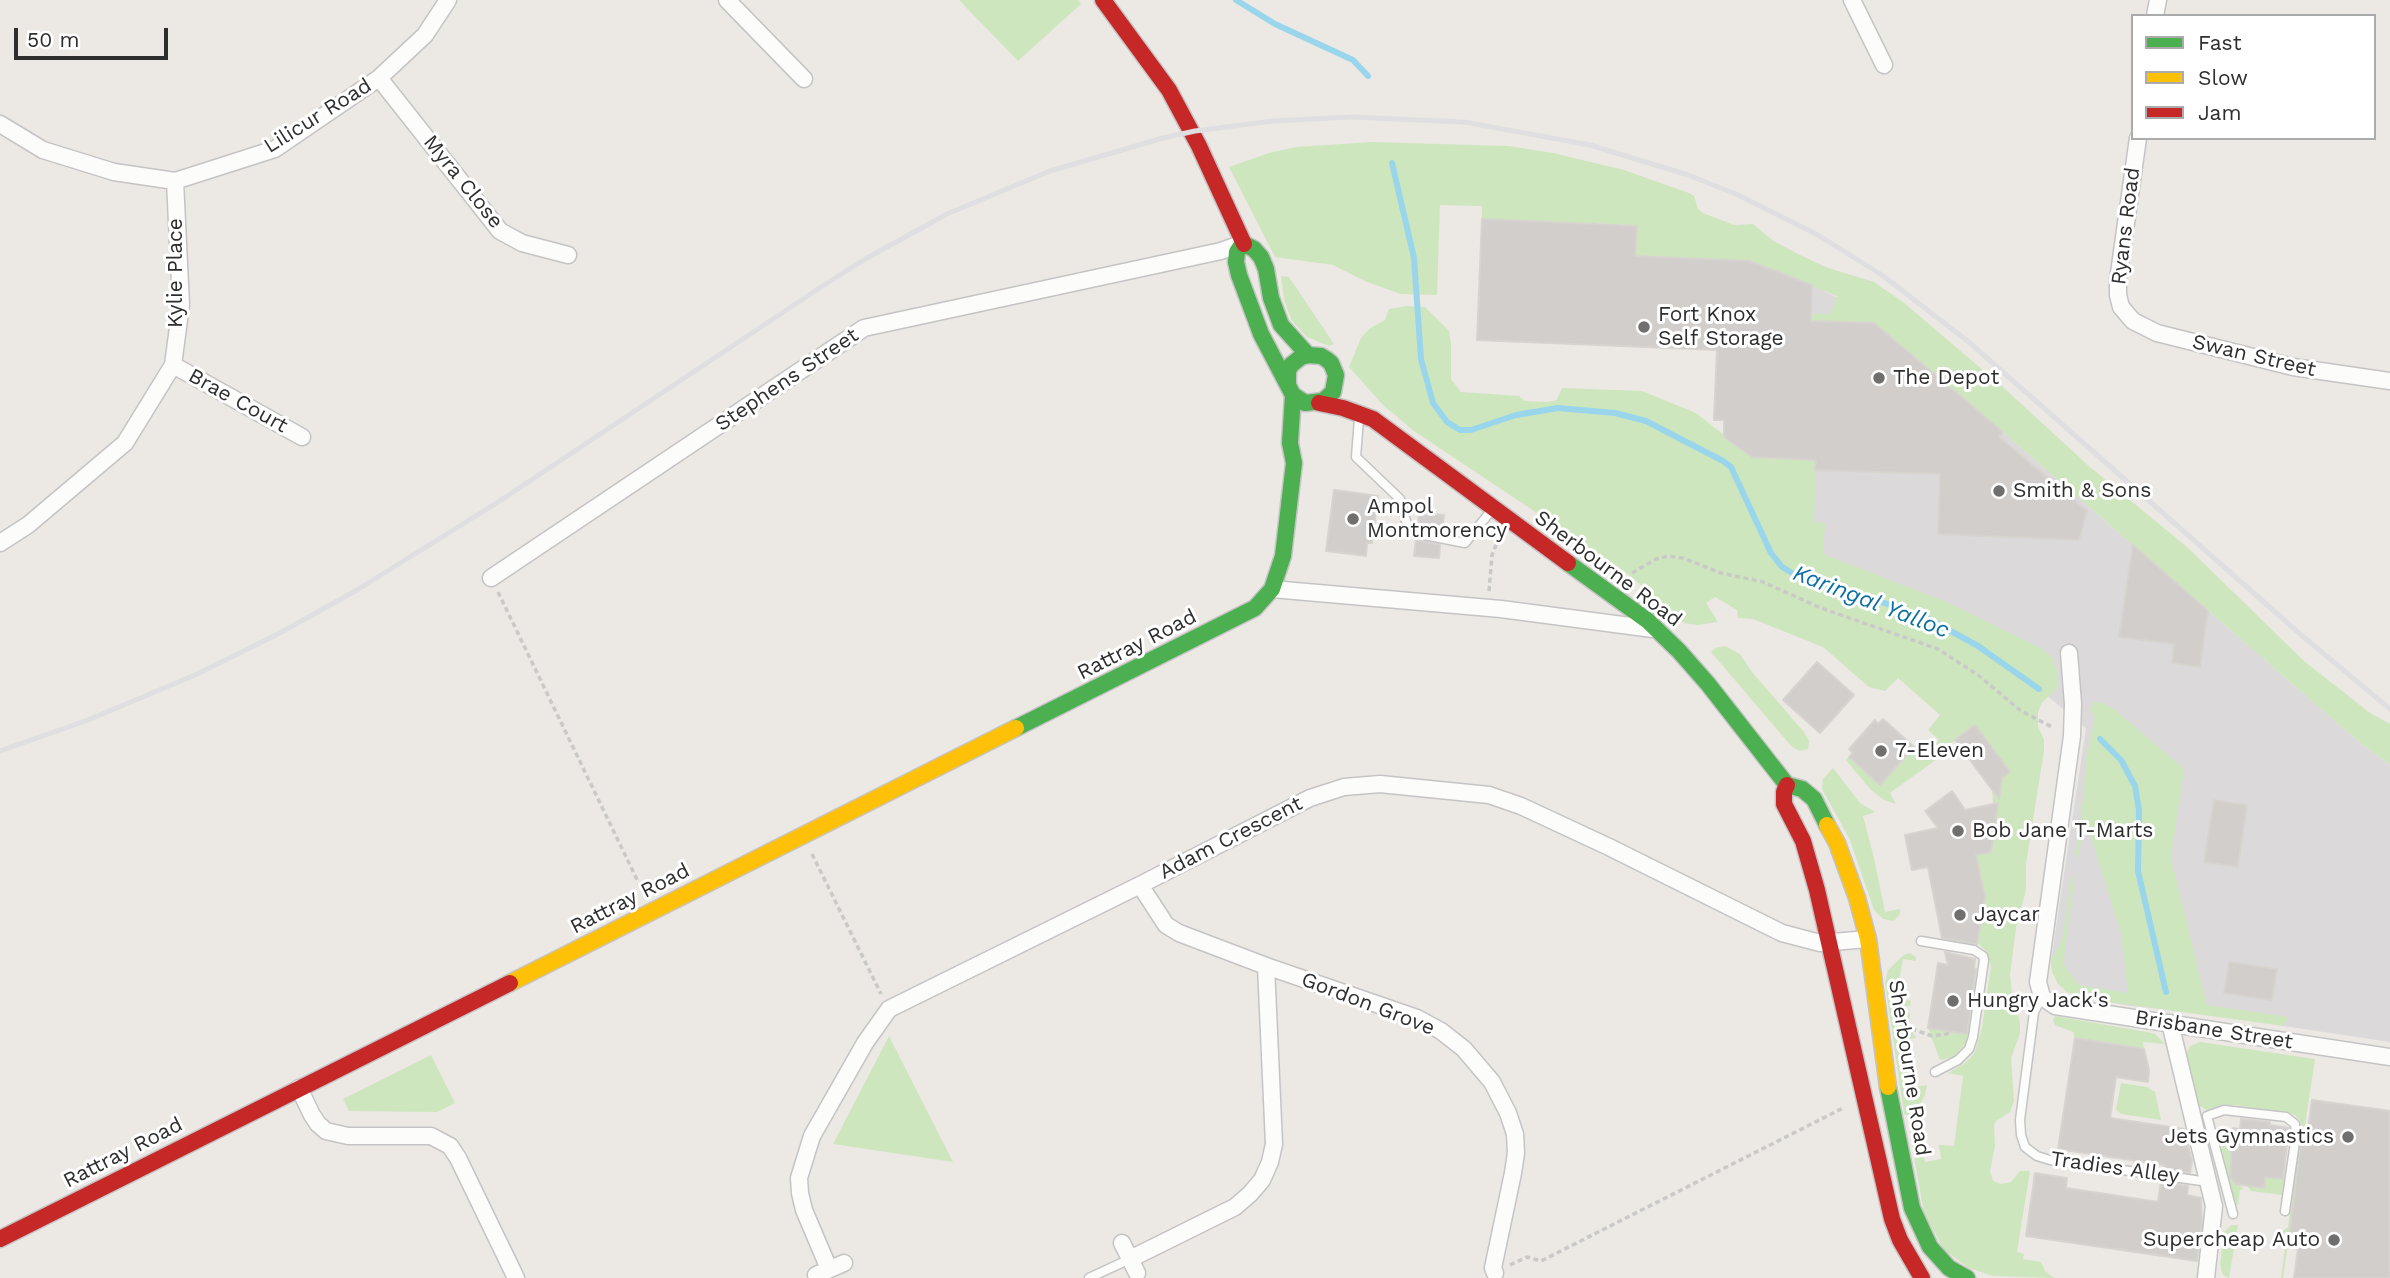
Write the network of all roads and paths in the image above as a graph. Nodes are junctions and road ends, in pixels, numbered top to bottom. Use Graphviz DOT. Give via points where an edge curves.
graph roads {
  1 [pos="448,0"];
  2 [pos="727,0"];
  3 [pos="1103,0"];
  4 [pos="1852,0"];
  5 [pos="1884,65"];
  6 [pos="379,78"];
  7 [pos="804,79"];
  8 [pos="0,124"];
  9 [pos="2138,140"];
  10 [pos="175,181"];
  11 [pos="1243,243"];
  12 [pos="568,255"];
  13 [pos="2124,312"];
  14 [pos="1308,355"];
  15 [pos="173,365"];
  16 [pos="2389,376"];
  17 [pos="1345,384"];
  18 [pos="1290,389"];
  19 [pos="1316,403"];
  20 [pos="1366,417"];
  21 [pos="302,436"];
  22 [pos="1294,463"];
  23 [pos="1493,509"];
  24 [pos="1507,519"];
  25 [pos="0,543"];
  26 [pos="1632,573"];
  27 [pos="491,578"];
  28 [pos="1272,589"];
  29 [pos="1488,607"];
  30 [pos="1659,630"];
  31 [pos="2069,653"];
  32 [pos="2071,736"];
  33 [pos="1787,785"];
  34 [pos="803,836"];
  35 [pos="1140,885"];
  36 [pos="652,911"];
  37 [pos="1868,939"];
  38 [pos="1921,941"];
  39 [pos="1830,943"];
  40 [pos="1266,966"];
  41 [pos="2042,997"];
  42 [pos="889,1009"];
  43 [pos="2169,1023"];
  44 [pos="1894,1031"];
  45 [pos="1948,1031"];
  46 [pos="2390,1057"];
  47 [pos="1935,1072"];
  48 [pos="299,1088"];
  49 [pos="1865,1096"];
  50 [pos="2200,1118"];
  51 [pos="2209,1182"];
  52 [pos="2286,1211"];
  53 [pos="2234,1214"];
  54 [pos="0,1239"];
  55 [pos="1122,1242"];
  56 [pos="1133,1266"];
  57 [pos="831,1271"];
  58 [pos="1495,1273"];
  59 [pos="516,1278"];
  60 [pos="1089,1278"];
  61 [pos="1922,1278"];
  62 [pos="1967,1278"];
  63 [pos="2206,1278"];
  1 -- 6 [label="street, Lilicur Road" via="425,35"];
  2 -- 7 [label="street"];
  3 -- 11 [label="main road" via="1169,90"];
  4 -- 5 [label="street"];
  6 -- 10 [label="street, Lilicur Road" via="275,149"];
  6 -- 12 [label="street, Myra Close" via="500,231 522,243"];
  8 -- 10 [label="street, Lilicur Road" via="43,150 114,172"];
  9 -- 13 [label="street, Ryans Road" via="2118,280"];
  10 -- 15 [label="street, Kylie Place" via="181,305"];
  11 -- 14 [label="main road" via="1261,257 1281,325"];
  11 -- 18 [label="main road" via="1237,252 1239,275 1261,334"];
  11 -- 27 [label="street, Stephens Street" via="864,328"];
  13 -- 16 [label="street, Swan Street" via="2157,333 2293,367"];
  14 -- 17 [label="main road" via="1326,359"];
  14 -- 18 [label="main road" via="1291,365"];
  15 -- 21 [label="street, Brae Court"];
  15 -- 25 [label="street, Kylie Place" via="125,443"];
  17 -- 19 [label="main road"];
  17 -- 20 [label="main road, Sherbourne Road"];
  18 -- 19 [label="main road" via="1305,403"];
  18 -- 22 [label="main road, Rattray Road"];
  19 -- 20 [label="main road, Sherbourne Road"];
  19 -- 22 [label="main road, Rattray Road"];
  20 -- 23 [label="main road, Sherbourne Road"];
  20 -- 23 [label="lane" via="1356,457 1400,499 1409,532 1465,543"];
  22 -- 28 [label="main road, Rattray Road" via="1283,556"];
  23 -- 24 [label="main road, Sherbourne Road"];
  24 -- 29 [label="path" via="1492,555"];
  24 -- 30 [label="main road, Sherbourne Road"];
  26 -- 32 [label="path" via="1669,556 1763,582 1821,608 1938,649 2029,716"];
  27 -- 36 [label="path"];
  28 -- 29 [label="street"];
  28 -- 34 [label="main road, Rattray Road" via="1261,603 1236,619"];
  29 -- 30 [label="street"];
  30 -- 33 [label="main road, Sherbourne Road"];
  31 -- 32 [label="street"];
  32 -- 41 [label="street" via="2038,982"];
  33 -- 37 [label="main road, Sherbourne Road" via="1808,793 1824,815"];
  33 -- 39 [label="main road, Sherbourne Road" via="1784,804 1806,850"];
  34 -- 36 [label="main road, Rattray Road"];
  34 -- 42 [label="path"];
  35 -- 39 [label="street, Adam Crescent" via="1310,798 1344,787 1380,784 1504,800 1782,933"];
  35 -- 40 [label="street, Gordon Grove" via="1166,925"];
  35 -- 42 [label="street, Adam Crescent"];
  36 -- 48 [label="main road, Rattray Road"];
  37 -- 39 [label="street, Adam Crescent"];
  37 -- 62 [label="main road, Sherbourne Road" via="1889,1094 1912,1208 1930,1247 1949,1268"];
  38 -- 47 [label="lane" via="1974,950 1984,960 1969,1049"];
  39 -- 49 [label="main road, Sherbourne Road"];
  40 -- 56 [label="street" via="1274,1144 1270,1162 1262,1180 1234,1207"];
  40 -- 58 [label="street, Gordon Grove" via="1417,1018 1464,1049 1492,1082 1508,1113 1516,1153"];
  41 -- 43 [label="street, Brisbane Street" via="2055,1006"];
  41 -- 51 [label="lane, Tradies Alley" via="2034,1012 2020,1120 2025,1147 2050,1160"];
  42 -- 57 [label="street, Adam Crescent" via="812,1136 799,1178 804,1210"];
  43 -- 46 [label="street, Brisbane Street"];
  43 -- 50 [label="street"];
  44 -- 45 [label="path" via="1912,1029 1932,1036"];
  48 -- 54 [label="main road, Rattray Road"];
  48 -- 59 [label="street" via="326,1131 348,1136 431,1136 450,1146"];
  49 -- 58 [label="path" via="1541,1261 1527,1257"];
  49 -- 61 [label="main road, Sherbourne Road" via="1896,1232"];
  50 -- 51 [label="street"];
  50 -- 52 [label="lane" via="2235,1110 2286,1117 2295,1124"];
  50 -- 53 [label="lane"];
  51 -- 63 [label="street" via="2215,1212"];
  55 -- 56 [label="street"];
  56 -- 60 [label="lane"];
}
